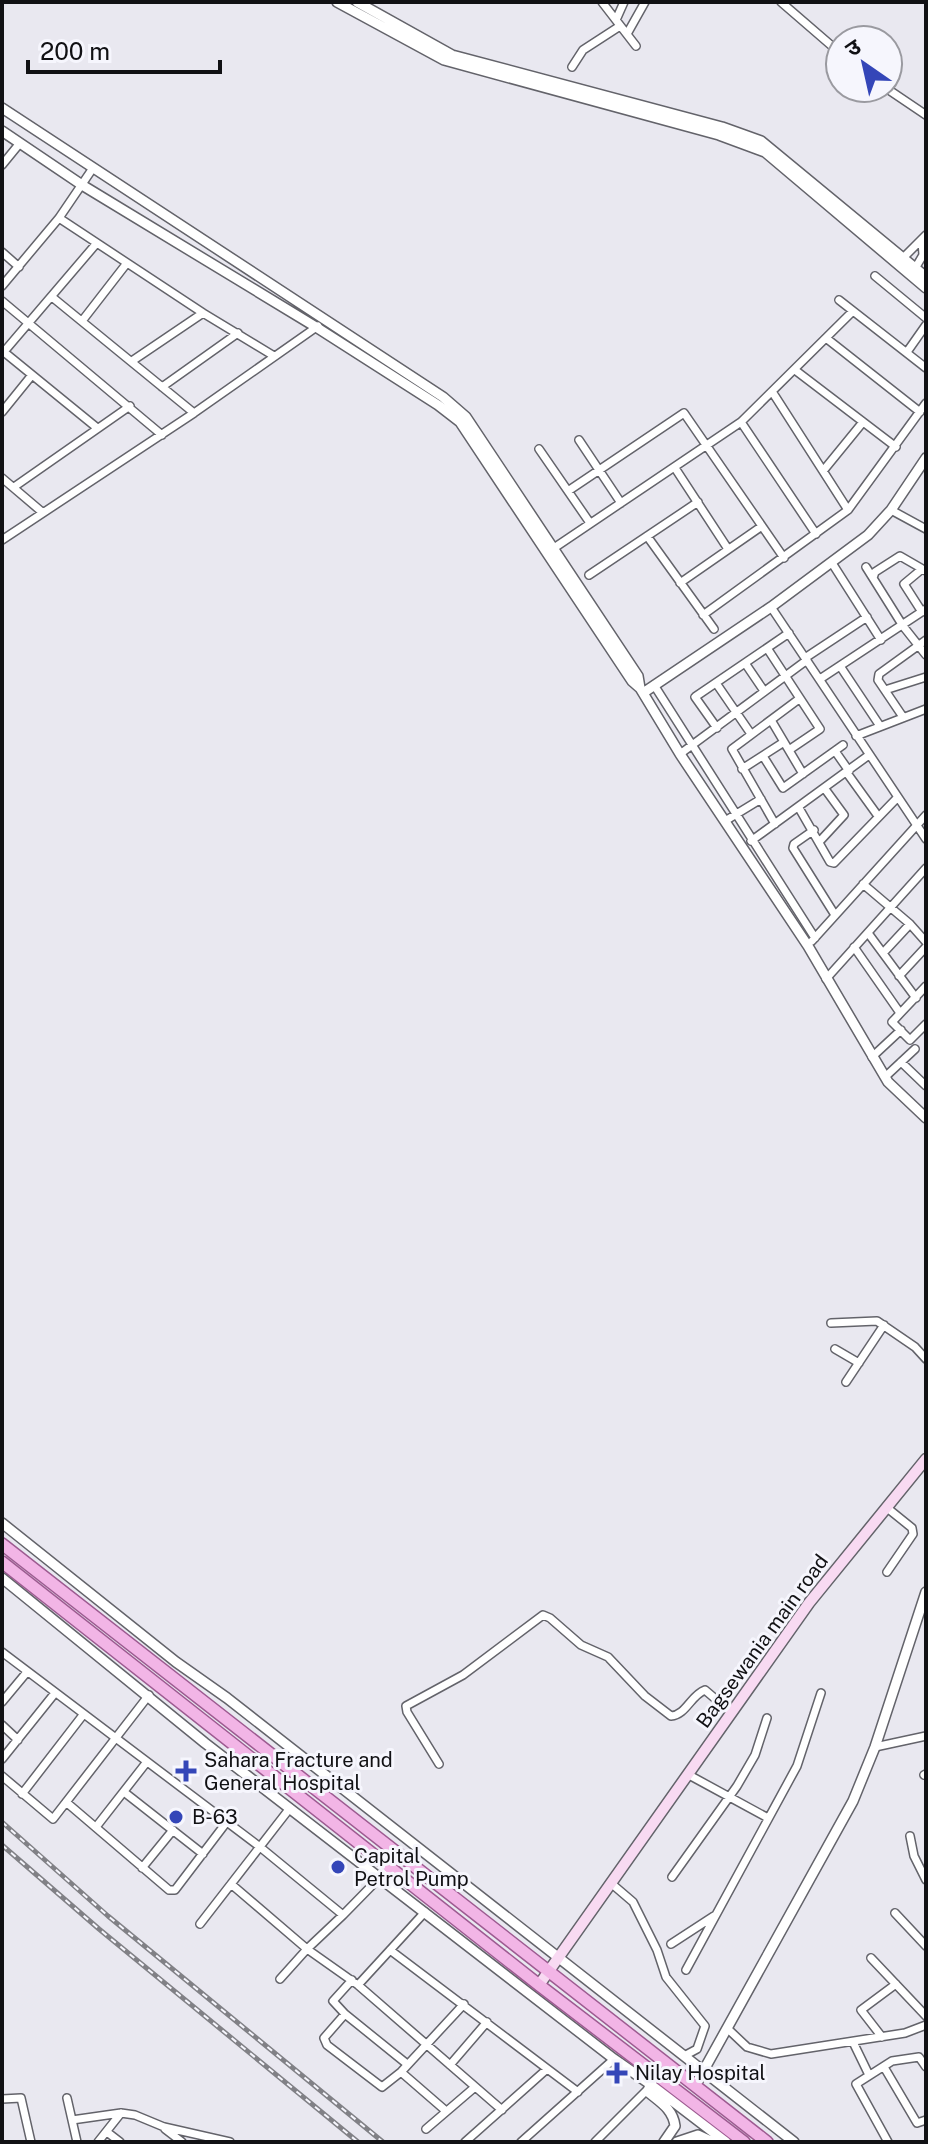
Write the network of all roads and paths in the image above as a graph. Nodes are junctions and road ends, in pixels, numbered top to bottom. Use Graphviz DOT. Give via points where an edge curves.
graph roads {
  1 [pos="337,2"];
  2 [pos="357,2"];
  3 [pos="602,2"];
  4 [pos="624,2"];
  5 [pos="645,2"];
  6 [pos="781,2"];
  7 [pos="618,23"];
  8 [pos="627,34"];
  9 [pos="824,39"];
  10 [pos="636,46"];
  11 [pos="572,67"];
  12 [pos="904,100"];
  13 [pos="2,108"];
  14 [pos="926,115"];
  15 [pos="2,131"];
  16 [pos="20,143"];
  17 [pos="2,165"];
  18 [pos="93,168"];
  19 [pos="82,185"];
  20 [pos="59,218"];
  21 [pos="924,238"];
  22 [pos="96,244"];
  23 [pos="2,252"];
  24 [pos="900,261"];
  25 [pos="127,263"];
  26 [pos="19,267"];
  27 [pos="913,272"];
  28 [pos="875,276"];
  29 [pos="926,277"];
  30 [pos="2,286"];
  31 [pos="926,288"];
  32 [pos="52,297"];
  33 [pos="839,300"];
  34 [pos="2,301"];
  35 [pos="853,311"];
  36 [pos="203,313"];
  37 [pos="926,318"];
  38 [pos="82,321"];
  39 [pos="320,323"];
  40 [pos="29,324"];
  41 [pos="926,325"];
  42 [pos="238,333"];
  43 [pos="826,338"];
  44 [pos="907,352"];
  45 [pos="3,353"];
  46 [pos="274,356"];
  47 [pos="132,361"];
  48 [pos="926,368"];
  49 [pos="795,370"];
  50 [pos="32,375"];
  51 [pos="162,387"];
  52 [pos="773,393"];
  53 [pos="926,403"];
  54 [pos="130,406"];
  55 [pos="2,412"];
  56 [pos="920,412"];
  57 [pos="194,413"];
  58 [pos="741,422"];
  59 [pos="863,422"];
  60 [pos="96,427"];
  61 [pos="162,435"];
  62 [pos="579,440"];
  63 [pos="709,445"];
  64 [pos="896,447"];
  65 [pos="539,449"];
  66 [pos="926,458"];
  67 [pos="675,468"];
  68 [pos="599,469"];
  69 [pos="823,471"];
  70 [pos="2,478"];
  71 [pos="14,487"];
  72 [pos="568,491"];
  73 [pos="698,502"];
  74 [pos="621,503"];
  75 [pos="848,510"];
  76 [pos="891,510"];
  77 [pos="42,512"];
  78 [pos="590,523"];
  79 [pos="762,526"];
  80 [pos="926,529"];
  81 [pos="816,534"];
  82 [pos="647,536"];
  83 [pos="2,540"];
  84 [pos="554,548"];
  85 [pos="728,549"];
  86 [pos="784,558"];
  87 [pos="832,563"];
  88 [pos="866,567"];
  89 [pos="924,570"];
  90 [pos="589,575"];
  91 [pos="873,578"];
  92 [pos="680,583"];
  93 [pos="771,607"];
  94 [pos="924,610"];
  95 [pos="703,615"];
  96 [pos="867,617"];
  97 [pos="903,626"];
  98 [pos="714,629"];
  99 [pos="789,633"];
  100 [pos="881,640"];
  101 [pos="926,640"];
  102 [pos="917,646"];
  103 [pos="767,648"];
  104 [pos="926,655"];
  105 [pos="806,659"];
  106 [pos="745,663"];
  107 [pos="840,666"];
  108 [pos="785,675"];
  109 [pos="926,677"];
  110 [pos="820,679"];
  111 [pos="716,683"];
  112 [pos="654,685"];
  113 [pos="642,690"];
  114 [pos="885,690"];
  115 [pos="764,691"];
  116 [pos="799,699"];
  117 [pos="926,709"];
  118 [pos="736,713"];
  119 [pos="903,717"];
  120 [pos="771,720"];
  121 [pos="880,726"];
  122 [pos="717,728"];
  123 [pos="751,734"];
  124 [pos="856,736"];
  125 [pos="784,742"];
  126 [pos="692,745"];
  127 [pos="843,745"];
  128 [pos="789,750"];
  129 [pos="835,751"];
  130 [pos="680,754"];
  131 [pos="869,755"];
  132 [pos="763,756"];
  133 [pos="742,769"];
  134 [pos="848,772"];
  135 [pos="803,774"];
  136 [pos="825,789"];
  137 [pos="897,798"];
  138 [pos="761,799"];
  139 [pos="799,808"];
  140 [pos="736,814"];
  141 [pos="926,815"];
  142 [pos="878,816"];
  143 [pos="725,821"];
  144 [pos="775,824"];
  145 [pos="915,827"];
  146 [pos="814,830"];
  147 [pos="926,839"];
  148 [pos="752,840"];
  149 [pos="820,841"];
  150 [pos="742,846"];
  151 [pos="925,871"];
  152 [pos="863,884"];
  153 [pos="890,907"];
  154 [pos="835,915"];
  155 [pos="910,924"];
  156 [pos="868,933"];
  157 [pos="811,942"];
  158 [pos="926,944"];
  159 [pos="854,947"];
  160 [pos="884,952"];
  161 [pos="899,976"];
  162 [pos="826,979"];
  163 [pos="926,986"];
  164 [pos="916,998"];
  165 [pos="900,1013"];
  166 [pos="926,1024"];
  167 [pos="901,1030"];
  168 [pos="915,1049"];
  169 [pos="872,1057"];
  170 [pos="901,1062"];
  171 [pos="885,1077"];
  172 [pos="926,1086"];
  173 [pos="926,1118"];
  174 [pos="831,1323"];
  175 [pos="884,1325"];
  176 [pos="835,1349"];
  177 [pos="926,1359"];
  178 [pos="859,1363"];
  179 [pos="846,1382"];
  180 [pos="926,1459"];
  181 [pos="886,1507"];
  182 [pos="2,1523"];
  183 [pos="2,1544"];
  184 [pos="2,1562"];
  185 [pos="887,1572"];
  186 [pos="2,1578"];
  187 [pos="926,1592"];
  188 [pos="921,1624"];
  189 [pos="2,1652"];
  190 [pos="27,1672"];
  191 [pos="55,1693"];
  192 [pos="821,1693"];
  193 [pos="149,1695"];
  194 [pos="2,1702"];
  195 [pos="732,1713"];
  196 [pos="83,1715"];
  197 [pos="767,1718"];
  198 [pos="2,1725"];
  199 [pos="926,1736"];
  200 [pos="115,1738"];
  201 [pos="18,1740"];
  202 [pos="875,1747"];
  203 [pos="2,1759"];
  204 [pos="146,1763"];
  205 [pos="439,1764"];
  206 [pos="689,1775"];
  207 [pos="2,1776"];
  208 [pos="124,1792"];
  209 [pos="22,1794"];
  210 [pos="730,1798"];
  211 [pos="66,1802"];
  212 [pos="290,1808"];
  213 [pos="768,1818"];
  214 [pos="226,1823"];
  215 [pos="96,1827"];
  216 [pos="173,1830"];
  217 [pos="910,1836"];
  218 [pos="260,1847"];
  219 [pos="203,1854"];
  220 [pos="390,1867"];
  221 [pos="142,1868"];
  222 [pos="924,1870"];
  223 [pos="380,1876"];
  224 [pos="672,1877"];
  225 [pos="926,1880"];
  226 [pos="231,1884"];
  227 [pos="612,1884"];
  228 [pos="425,1912"];
  229 [pos="895,1913"];
  230 [pos="716,1914"];
  231 [pos="343,1915"];
  232 [pos="200,1924"];
  233 [pos="671,1944"];
  234 [pos="926,1946"];
  235 [pos="307,1949"];
  236 [pos="390,1950"];
  237 [pos="557,1958"];
  238 [pos="871,1958"];
  239 [pos="686,1970"];
  240 [pos="548,1972"];
  241 [pos="280,1979"];
  242 [pos="355,1982"];
  243 [pos="535,1982"];
  244 [pos="896,1984"];
  245 [pos="525,1990"];
  246 [pos="464,2004"];
  247 [pos="345,2014"];
  248 [pos="926,2016"];
  249 [pos="487,2022"];
  250 [pos="926,2025"];
  251 [pos="728,2029"];
  252 [pos="882,2037"];
  253 [pos="853,2042"];
  254 [pos="427,2045"];
  255 [pos="614,2059"];
  256 [pos="687,2059"];
  257 [pos="450,2065"];
  258 [pos="884,2067"];
  259 [pos="926,2067"];
  260 [pos="404,2068"];
  261 [pos="547,2069"];
  262 [pos="702,2070"];
  263 [pos="869,2075"];
  264 [pos="651,2083"];
  265 [pos="695,2086"];
  266 [pos="475,2087"];
  267 [pos="578,2092"];
  268 [pos="67,2098"];
  269 [pos="2,2099"];
  270 [pos="502,2110"];
  271 [pos="446,2111"];
  272 [pos="121,2113"];
  273 [pos="72,2120"];
  274 [pos="926,2120"];
  275 [pos="164,2127"];
  276 [pos="426,2129"];
  277 [pos="107,2132"];
  278 [pos="202,2139"];
  279 [pos="31,2142"];
  280 [pos="77,2142"];
  281 [pos="98,2142"];
  282 [pos="120,2142"];
  283 [pos="182,2142"];
  284 [pos="230,2142"];
  285 [pos="465,2142"];
  286 [pos="521,2142"];
  287 [pos="595,2142"];
  288 [pos="664,2142"];
  289 [pos="677,2142"];
  290 [pos="713,2142"];
  291 [pos="726,2142"];
  292 [pos="744,2142"];
  293 [pos="767,2142"];
  294 [pos="794,2142"];
  295 [pos="888,2142"];
  1 -- 24 [label="street" via="444,60 757,148"];
  2 -- 24 [label="street" via="452,55 761,141"];
  3 -- 7 [label="street"];
  4 -- 7 [label="street"];
  5 -- 8 [label="street"];
  6 -- 9 [label="street"];
  7 -- 8 [label="street"];
  7 -- 11 [label="street" via="583,50"];
  8 -- 10 [label="street"];
  12 -- 14 [label="street"];
  13 -- 18 [label="street"];
  15 -- 16 [label="street"];
  16 -- 17 [label="street"];
  16 -- 19 [label="street"];
  18 -- 19 [label="street"];
  18 -- 39 [label="street"];
  19 -- 20 [label="street"];
  19 -- 39 [label="street"];
  20 -- 22 [label="street"];
  20 -- 26 [label="street"];
  21 -- 24 [label="street"];
  21 -- 27 [label="street" via="923,255"];
  22 -- 25 [label="street"];
  22 -- 32 [label="street"];
  23 -- 26 [label="street"];
  24 -- 27 [label="street"];
  25 -- 36 [label="street"];
  25 -- 38 [label="street"];
  26 -- 30 [label="street"];
  27 -- 29 [label="street"];
  27 -- 31 [label="street"];
  28 -- 37 [label="street"];
  32 -- 38 [label="street"];
  32 -- 40 [label="street"];
  33 -- 35 [label="street"];
  34 -- 40 [label="street"];
  35 -- 43 [label="street"];
  35 -- 44 [label="street"];
  36 -- 42 [label="street"];
  36 -- 47 [label="street"];
  38 -- 47 [label="street"];
  39 -- 46 [label="street"];
  39 -- 84 [label="street" via="459,410"];
  39 -- 113 [label="street" via="460,422"];
  40 -- 45 [label="street"];
  40 -- 54 [label="street"];
  41 -- 44 [label="street"];
  42 -- 46 [label="street"];
  42 -- 51 [label="street"];
  43 -- 49 [label="street"];
  43 -- 56 [label="street"];
  44 -- 48 [label="street"];
  45 -- 50 [label="street"];
  46 -- 57 [label="street"];
  47 -- 51 [label="street"];
  49 -- 52 [label="street"];
  49 -- 59 [label="street"];
  50 -- 55 [label="street"];
  50 -- 60 [label="street"];
  51 -- 57 [label="street"];
  52 -- 58 [label="street"];
  52 -- 69 [label="street"];
  53 -- 56 [label="street"];
  54 -- 60 [label="street"];
  54 -- 61 [label="street"];
  56 -- 64 [label="street"];
  57 -- 61 [label="street"];
  58 -- 63 [label="street"];
  58 -- 81 [label="street"];
  59 -- 64 [label="street"];
  59 -- 69 [label="street"];
  60 -- 71 [label="street"];
  61 -- 77 [label="street"];
  62 -- 68 [label="street"];
  63 -- 67 [label="street"];
  63 -- 68 [label="street" via="684,413"];
  63 -- 79 [label="street"];
  64 -- 75 [label="street"];
  65 -- 72 [label="street"];
  66 -- 76 [label="street"];
  67 -- 73 [label="street"];
  67 -- 74 [label="street"];
  68 -- 72 [label="street"];
  68 -- 74 [label="street"];
  69 -- 75 [label="street"];
  70 -- 71 [label="street"];
  71 -- 77 [label="street"];
  72 -- 78 [label="street"];
  73 -- 82 [label="street"];
  73 -- 85 [label="street"];
  74 -- 78 [label="street"];
  75 -- 81 [label="street"];
  76 -- 80 [label="street"];
  76 -- 87 [label="street"];
  77 -- 83 [label="street"];
  78 -- 84 [label="street"];
  79 -- 85 [label="street"];
  79 -- 86 [label="street"];
  81 -- 86 [label="street"];
  82 -- 90 [label="street"];
  82 -- 92 [label="street"];
  84 -- 113 [label="street"];
  85 -- 92 [label="street"];
  86 -- 95 [label="street"];
  87 -- 93 [label="street"];
  87 -- 96 [label="street"];
  88 -- 91 [label="street"];
  89 -- 91 [label="street" via="900,556"];
  89 -- 94 [label="street" via="904,584"];
  91 -- 97 [label="street"];
  92 -- 95 [label="street"];
  93 -- 99 [label="street"];
  93 -- 112 [label="street"];
  94 -- 97 [label="street"];
  95 -- 98 [label="street"];
  96 -- 100 [label="street"];
  96 -- 105 [label="street"];
  97 -- 100 [label="street"];
  97 -- 102 [label="street"];
  99 -- 103 [label="street"];
  99 -- 105 [label="street"];
  100 -- 107 [label="street"];
  101 -- 102 [label="street"];
  102 -- 104 [label="street"];
  102 -- 114 [label="street" via="881,671 878,680"];
  103 -- 106 [label="street"];
  103 -- 108 [label="street"];
  105 -- 108 [label="street"];
  105 -- 110 [label="street"];
  106 -- 111 [label="street"];
  106 -- 115 [label="street"];
  107 -- 110 [label="street"];
  107 -- 121 [label="street"];
  108 -- 115 [label="street"];
  108 -- 116 [label="street"];
  109 -- 114 [label="street"];
  110 -- 124 [label="street"];
  111 -- 118 [label="street"];
  111 -- 122 [label="street" via="695,697"];
  112 -- 113 [label="street"];
  112 -- 126 [label="street"];
  113 -- 130 [label="street"];
  114 -- 119 [label="street"];
  115 -- 118 [label="street"];
  116 -- 120 [label="street"];
  116 -- 128 [label="street" via="820,729"];
  117 -- 119 [label="street"];
  118 -- 122 [label="street"];
  118 -- 123 [label="street"];
  119 -- 121 [label="street"];
  120 -- 123 [label="street"];
  120 -- 125 [label="street"];
  121 -- 124 [label="street"];
  122 -- 126 [label="street"];
  123 -- 133 [label="street" via="732,749"];
  124 -- 131 [label="street"];
  125 -- 128 [label="street"];
  125 -- 132 [label="street"];
  126 -- 130 [label="street"];
  126 -- 140 [label="street"];
  127 -- 129 [label="street"];
  128 -- 135 [label="street"];
  129 -- 134 [label="street"];
  129 -- 135 [label="street"];
  130 -- 143 [label="street"];
  131 -- 134 [label="street"];
  131 -- 137 [label="street"];
  132 -- 133 [label="street"];
  132 -- 135 [label="street" via="783,788"];
  133 -- 138 [label="street"];
  134 -- 136 [label="street"];
  134 -- 142 [label="street"];
  136 -- 139 [label="street"];
  136 -- 149 [label="street" via="844,815"];
  137 -- 142 [label="street"];
  137 -- 145 [label="street"];
  138 -- 140 [label="street"];
  138 -- 144 [label="street"];
  139 -- 144 [label="street"];
  139 -- 146 [label="street"];
  140 -- 143 [label="street"];
  140 -- 148 [label="street"];
  141 -- 145 [label="street"];
  142 -- 149 [label="street" via="834,863"];
  143 -- 150 [label="street"];
  144 -- 148 [label="street"];
  145 -- 147 [label="street"];
  145 -- 152 [label="street"];
  146 -- 149 [label="street"];
  146 -- 154 [label="street" via="793,848"];
  148 -- 150 [label="street"];
  148 -- 157 [label="street"];
  150 -- 157 [label="street"];
  151 -- 153 [label="street"];
  152 -- 153 [label="street"];
  152 -- 154 [label="street"];
  153 -- 155 [label="street"];
  153 -- 156 [label="street"];
  154 -- 157 [label="street"];
  155 -- 158 [label="street"];
  155 -- 160 [label="street"];
  156 -- 159 [label="street"];
  156 -- 160 [label="street"];
  157 -- 162 [label="street"];
  158 -- 161 [label="street"];
  159 -- 162 [label="street"];
  159 -- 165 [label="street"];
  160 -- 161 [label="street"];
  161 -- 164 [label="street"];
  162 -- 169 [label="street"];
  163 -- 164 [label="street"];
  164 -- 165 [label="street"];
  165 -- 167 [label="street" via="892,1022"];
  166 -- 167 [label="street" via="910,1040"];
  167 -- 169 [label="street"];
  168 -- 170 [label="street"];
  169 -- 171 [label="street"];
  170 -- 171 [label="street"];
  170 -- 172 [label="street"];
  171 -- 173 [label="street"];
  174 -- 175 [label="street"];
  175 -- 177 [label="street"];
  175 -- 178 [label="street"];
  176 -- 178 [label="street"];
  178 -- 179 [label="street"];
  180 -- 181 [label="main road, Bagsewania main road"];
  181 -- 185 [label="street" via="913,1534"];
  181 -- 195 [label="main road, Bagsewania main road"];
  182 -- 237 [label="street"];
  183 -- 240 [label="main road"];
  184 -- 220 [label="main road"];
  186 -- 193 [label="street"];
  187 -- 188 [label="street"];
  188 -- 202 [label="street"];
  189 -- 190 [label="street"];
  190 -- 191 [label="street"];
  190 -- 194 [label="street"];
  191 -- 196 [label="street"];
  191 -- 201 [label="street"];
  192 -- 213 [label="street" via="797,1766"];
  193 -- 200 [label="street"];
  193 -- 212 [label="street"];
  195 -- 205 [label="street" via="705,1690 679,1715 671,1716 608,1657 581,1645 543,1615 463,1675 406,1706"];
  195 -- 206 [label="main road, Bagsewania main road"];
  196 -- 200 [label="street"];
  196 -- 209 [label="street"];
  197 -- 210 [label="street" via="755,1755"];
  198 -- 201 [label="street"];
  199 -- 202 [label="street"];
  200 -- 204 [label="street"];
  200 -- 211 [label="street"];
  201 -- 203 [label="street"];
  202 -- 251 [label="street" via="842,1822"];
  204 -- 208 [label="street"];
  204 -- 214 [label="street"];
  206 -- 210 [label="street"];
  206 -- 227 [label="main road, Bagsewania main road"];
  207 -- 209 [label="street"];
  208 -- 215 [label="street"];
  208 -- 216 [label="street"];
  209 -- 211 [label="street" via="53,1819"];
  210 -- 213 [label="street"];
  210 -- 224 [label="street"];
  211 -- 215 [label="street"];
  212 -- 218 [label="street"];
  212 -- 223 [label="street"];
  213 -- 230 [label="street"];
  214 -- 218 [label="street"];
  214 -- 219 [label="street"];
  215 -- 221 [label="street"];
  216 -- 219 [label="street"];
  216 -- 221 [label="street"];
  217 -- 222 [label="street"];
  218 -- 226 [label="street"];
  218 -- 231 [label="street"];
  219 -- 221 [label="street" via="175,1890"];
  220 -- 223 [label="street"];
  220 -- 243 [label="main road"];
  222 -- 225 [label="street"];
  223 -- 228 [label="street"];
  223 -- 231 [label="street"];
  226 -- 232 [label="street"];
  226 -- 235 [label="street"];
  227 -- 237 [label="main road"];
  227 -- 256 [label="street" via="633,1902 666,1977 705,2026"];
  228 -- 236 [label="street"];
  228 -- 245 [label="street"];
  229 -- 234 [label="street"];
  230 -- 233 [label="street"];
  230 -- 239 [label="street"];
  231 -- 235 [label="street"];
  235 -- 241 [label="street"];
  235 -- 242 [label="street"];
  236 -- 242 [label="street"];
  236 -- 246 [label="street"];
  237 -- 240 [label="main road"];
  237 -- 256 [label="street"];
  238 -- 244 [label="street"];
  240 -- 243 [label="main road"];
  240 -- 265 [label="main road"];
  242 -- 247 [label="street" via="333,2001"];
  242 -- 254 [label="street"];
  243 -- 245 [label="main road"];
  243 -- 264 [label="main road"];
  244 -- 248 [label="street"];
  244 -- 252 [label="street" via="861,2010"];
  245 -- 255 [label="street"];
  246 -- 249 [label="street"];
  246 -- 254 [label="street"];
  247 -- 260 [label="street"];
  247 -- 260 [label="street" via="324,2038 327,2045 382,2087"];
  249 -- 257 [label="street"];
  249 -- 261 [label="street"];
  250 -- 252 [label="street"];
  251 -- 253 [label="street" via="747,2047 771,2054"];
  251 -- 262 [label="street"];
  252 -- 253 [label="street"];
  253 -- 263 [label="street"];
  254 -- 257 [label="street"];
  254 -- 260 [label="street"];
  255 -- 264 [label="street"];
  255 -- 267 [label="street"];
  256 -- 262 [label="street"];
  257 -- 266 [label="street"];
  258 -- 259 [label="street" via="913,2057"];
  258 -- 263 [label="street"];
  258 -- 274 [label="street" via="917,2123"];
  260 -- 271 [label="street"];
  261 -- 267 [label="street"];
  261 -- 270 [label="street"];
  262 -- 265 [label="street"];
  262 -- 294 [label="street"];
  263 -- 295 [label="street" via="856,2086"];
  264 -- 287 [label="street"];
  264 -- 288 [label="street" via="675,2126"];
  264 -- 291 [label="street"];
  264 -- 292 [label="main road"];
  265 -- 293 [label="main road"];
  266 -- 270 [label="street"];
  266 -- 271 [label="street"];
  267 -- 286 [label="street"];
  268 -- 273 [label="street"];
  269 -- 279 [label="street" via="21,2098"];
  270 -- 285 [label="street"];
  271 -- 276 [label="street"];
  272 -- 273 [label="street"];
  272 -- 275 [label="street"];
  272 -- 277 [label="street"];
  273 -- 280 [label="street"];
  275 -- 278 [label="street"];
  275 -- 283 [label="street"];
  277 -- 281 [label="street"];
  277 -- 282 [label="street"];
  278 -- 284 [label="street"];
  289 -- 290 [label="street" via="698,2135"];
}
